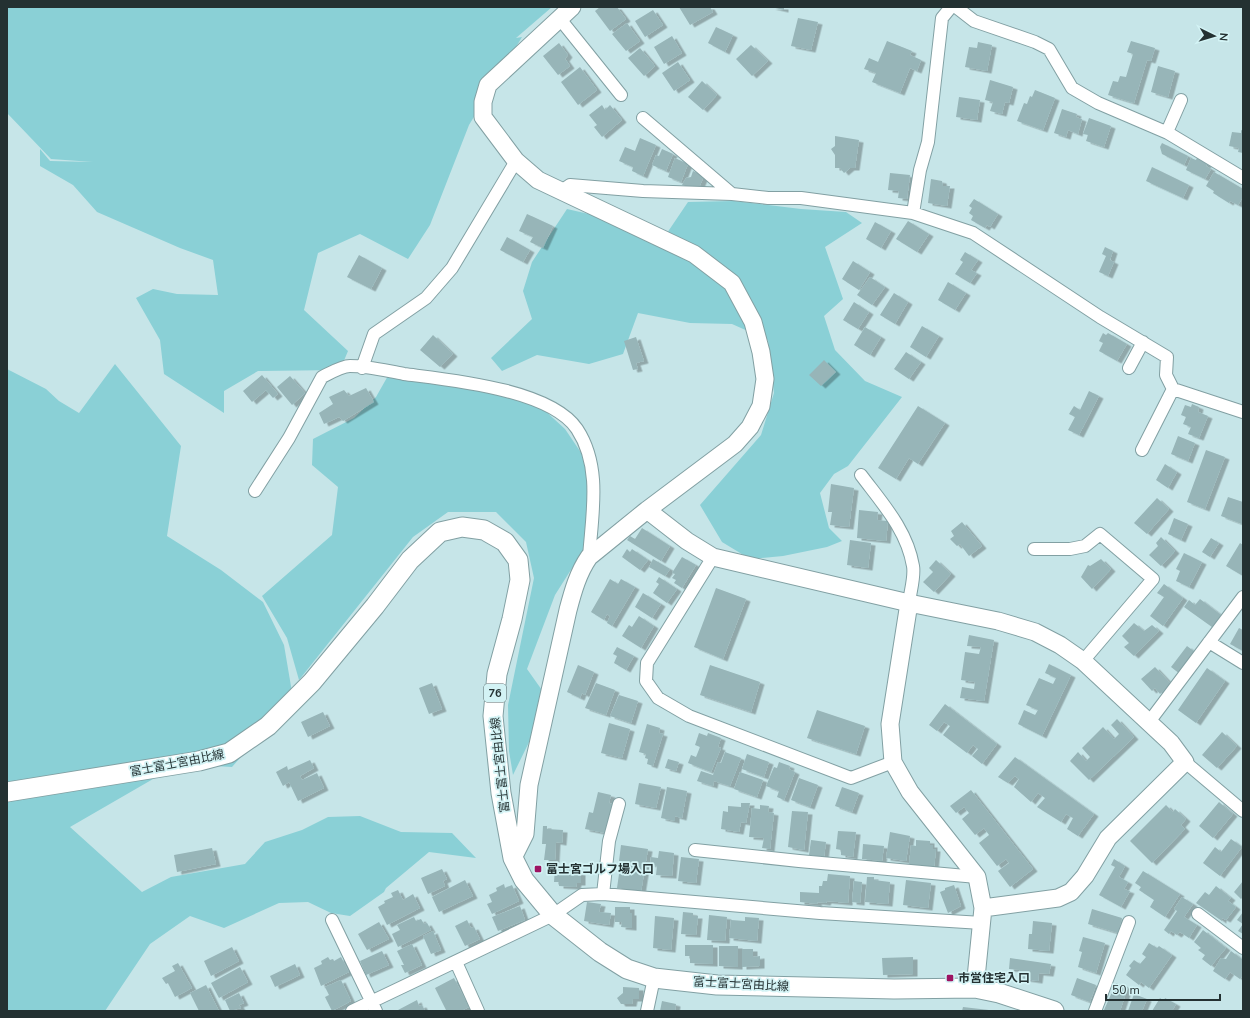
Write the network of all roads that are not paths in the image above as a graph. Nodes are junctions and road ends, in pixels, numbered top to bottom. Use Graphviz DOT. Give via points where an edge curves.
graph roads {
  1 [pos="572,7"];
  2 [pos="951,7"];
  3 [pos="956,7"];
  4 [pos="560,19"];
  5 [pos="621,95"];
  6 [pos="1181,100"];
  7 [pos="643,118"];
  8 [pos="1167,132"];
  9 [pos="516,161"];
  10 [pos="1243,178"];
  11 [pos="560,192"];
  12 [pos="732,194"];
  13 [pos="913,213"];
  14 [pos="1143,342"];
  15 [pos="362,368"];
  16 [pos="1129,368"];
  17 [pos="1173,389"];
  18 [pos="1243,412"];
  19 [pos="1142,450"];
  20 [pos="861,475"];
  21 [pos="255,491"];
  22 [pos="647,510"];
  23 [pos="1034,549"];
  24 [pos="589,557"];
  25 [pos="713,557"];
  26 [pos="1243,597"];
  27 [pos="909,603"];
  28 [pos="1209,642"];
  29 [pos="1083,661"];
  30 [pos="1243,663"];
  31 [pos="1148,722"];
  32 [pos="893,762"];
  33 [pos="1185,762"];
  34 [pos="7,792"];
  35 [pos="619,804"];
  36 [pos="1243,810"];
  37 [pos="694,850"];
  38 [pos="513,858"];
  39 [pos="977,877"];
  40 [pos="603,894"];
  41 [pos="1198,914"];
  42 [pos="553,915"];
  43 [pos="983,915"];
  44 [pos="332,920"];
  45 [pos="1129,922"];
  46 [pos="1243,948"];
  47 [pos="456,962"];
  48 [pos="654,978"];
  49 [pos="975,988"];
  50 [pos="374,1007"];
  51 [pos="352,1011"];
  52 [pos="478,1011"];
  53 [pos="647,1011"];
  54 [pos="1054,1011"];
  55 [pos="1095,1011"];
  1 -- 4 [label="street"];
  2 -- 13 [label="street" via="942,18 928,142 920,170"];
  3 -- 8 [label="street" via="974,21 1049,49 1072,88 1098,103"];
  4 -- 5 [label="street"];
  4 -- 9 [label="street" via="488,85 482,102 483,117"];
  6 -- 8 [label="street"];
  7 -- 12 [label="street"];
  8 -- 10 [label="street"];
  9 -- 11 [label="street" via="538,180"];
  9 -- 15 [label="street" via="452,268 426,298 374,334"];
  11 -- 12 [label="street" via="570,185"];
  11 -- 22 [label="street" via="694,254 732,283 753,322 765,379 761,406 750,427 735,444"];
  12 -- 13 [label="street" via="801,198"];
  13 -- 14 [label="street" via="973,233 1100,317"];
  14 -- 16 [label="street"];
  14 -- 17 [label="street" via="1167,357 1166,374"];
  15 -- 21 [label="street" via="349,366 322,377"];
  15 -- 24 [label="street" via="482,384 536,401 559,412 576,428 588,450 594,477"];
  17 -- 18 [label="street"];
  17 -- 19 [label="street"];
  20 -- 27 [label="street" via="897,523 907,545 914,567"];
  22 -- 24 [label="street"];
  22 -- 25 [label="street" via="687,541"];
  23 -- 29 [label="street" via="1070,549 1085,546 1100,534 1153,579"];
  24 -- 38 [label="street" via="575,582 529,785 525,834"];
  25 -- 27 [label="street"];
  25 -- 32 [label="street" via="647,663 646,681 658,698 689,716 851,778"];
  26 -- 28 [label="street"];
  27 -- 29 [label="street" via="998,620 1035,632"];
  27 -- 32 [label="street" via="890,724"];
  28 -- 30 [label="street"];
  28 -- 31 [label="street"];
  29 -- 31 [label="street"];
  31 -- 33 [label="street" via="1171,743"];
  32 -- 39 [label="street" via="910,792"];
  33 -- 36 [label="street"];
  33 -- 43 [label="street" via="1108,838 1085,876 1071,892 1058,898"];
  34 -- 38 [label="main road, 富士富士宮由比線 / 76" via="199,761 229,753 268,726 312,682 410,560 440,532 462,527 484,530 505,542 518,560 520,580 497,674 493,716 501,793"];
  35 -- 40 [label="street" via="609,840"];
  37 -- 39 [label="street"];
  38 -- 42 [label="main road, 富士富士宮由比線 / 76" via="524,880"];
  39 -- 43 [label="street"];
  40 -- 42 [label="street" via="582,895"];
  40 -- 43 [label="street" via="820,913"];
  41 -- 46 [label="street"];
  42 -- 47 [label="street"];
  42 -- 48 [label="main road, 富士富士宮由比線 / 76" via="605,955 628,969"];
  43 -- 49 [label="street"];
  44 -- 50 [label="street"];
  45 -- 55 [label="street"];
  47 -- 50 [label="street"];
  47 -- 52 [label="street"];
  48 -- 49 [label="main road, 富士富士宮由比線 / 76" via="717,985"];
  48 -- 53 [label="street"];
  49 -- 54 [label="main road, 富士富士宮由比線 / 76"];
  50 -- 51 [label="street"];
}
